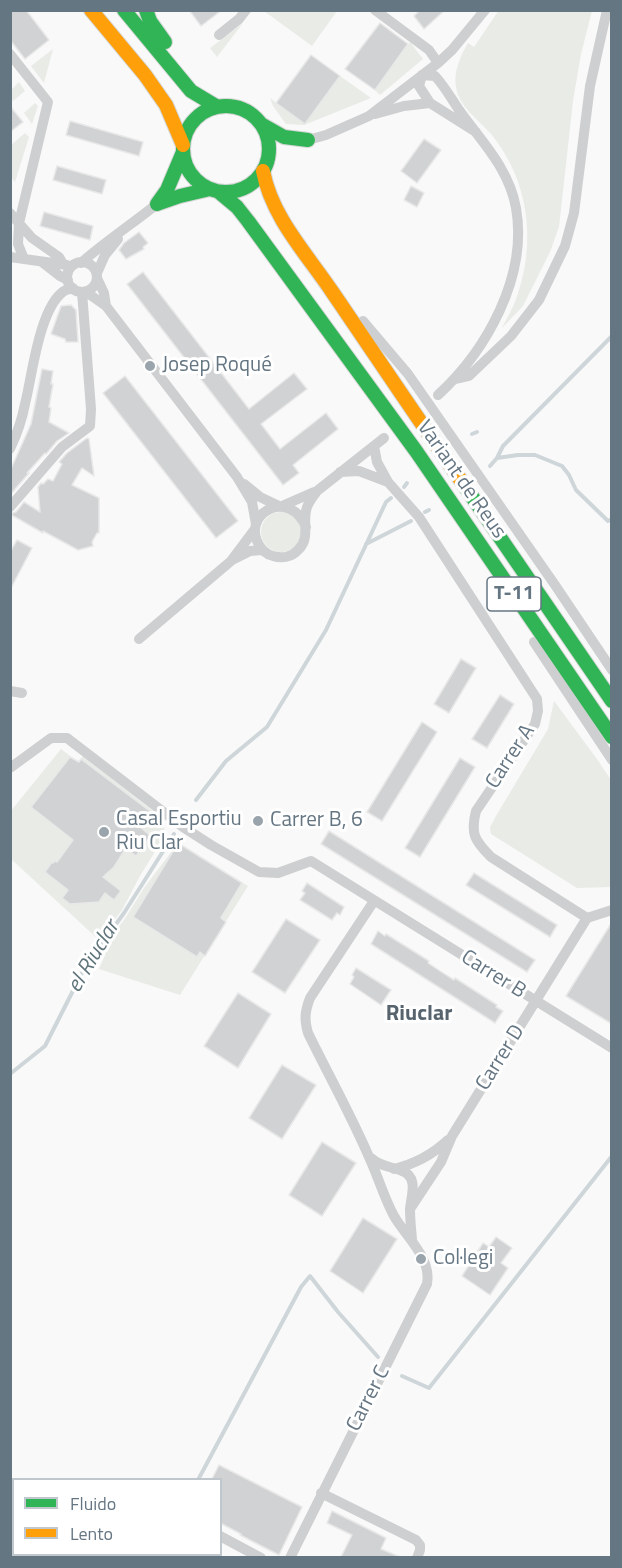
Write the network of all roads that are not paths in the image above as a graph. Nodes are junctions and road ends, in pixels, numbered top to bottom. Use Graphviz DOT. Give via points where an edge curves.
graph roads {
  1 [pos="91,10"];
  2 [pos="124,10"];
  3 [pos="146,10"];
  4 [pos="375,10"];
  5 [pos="484,10"];
  6 [pos="607,10"];
  7 [pos="245,11"];
  8 [pos="219,35"];
  9 [pos="10,54"];
  10 [pos="438,63"];
  11 [pos="422,75"];
  12 [pos="201,98"];
  13 [pos="430,103"];
  14 [pos="216,106"];
  15 [pos="369,116"];
  16 [pos="261,124"];
  17 [pos="476,132"];
  18 [pos="308,140"];
  19 [pos="183,149"];
  20 [pos="268,157"];
  21 [pos="263,171"];
  22 [pos="214,190"];
  23 [pos="158,204"];
  24 [pos="10,213"];
  25 [pos="19,223"];
  26 [pos="126,229"];
  27 [pos="10,238"];
  28 [pos="10,257"];
  29 [pos="24,259"];
  30 [pos="41,262"];
  31 [pos="73,264"];
  32 [pos="97,275"];
  33 [pos="77,288"];
  34 [pos="336,290"];
  35 [pos="106,306"];
  36 [pos="456,379"];
  37 [pos="438,395"];
  38 [pos="14,432"];
  39 [pos="384,438"];
  40 [pos="374,446"];
  41 [pos="10,448"];
  42 [pos="340,472"];
  43 [pos="237,477"];
  44 [pos="388,482"];
  45 [pos="317,491"];
  46 [pos="280,506"];
  47 [pos="10,507"];
  48 [pos="256,526"];
  49 [pos="306,527"];
  50 [pos="262,550"];
  51 [pos="231,561"];
  52 [pos="499,572"];
  53 [pos="139,639"];
  54 [pos="534,642"];
  55 [pos="612,670"];
  56 [pos="10,691"];
  57 [pos="22,693"];
  58 [pos="612,701"];
  59 [pos="612,737"];
  60 [pos="612,760"];
  61 [pos="10,768"];
  62 [pos="374,901"];
  63 [pos="612,910"];
  64 [pos="588,918"];
  65 [pos="536,1002"];
  66 [pos="612,1048"];
  67 [pos="452,1136"];
  68 [pos="369,1155"];
  69 [pos="394,1169"];
  70 [pos="386,1198"];
  71 [pos="410,1209"];
  72 [pos="412,1239"];
  73 [pos="321,1493"];
  74 [pos="222,1537"];
  75 [pos="261,1557"];
  76 [pos="290,1557"];
  77 [pos="417,1557"];
  1 -- 19 [label="highway, T-11" via="166,105"];
  2 -- 12 [label="highway"];
  3 -- 12 [label="highway"];
  4 -- 10 [label="street" via="429,50"];
  5 -- 10 [label="street"];
  6 -- 36 [label="street" via="590,86 574,213 565,246 539,300 511,336 469,376"];
  7 -- 8 [label="street"];
  9 -- 25 [label="street" via="48,102"];
  10 -- 11 [label="street"];
  11 -- 13 [label="street" via="419,86"];
  11 -- 15 [label="street"];
  11 -- 17 [label="street" via="435,76"];
  12 -- 14 [label="highway"];
  13 -- 15 [label="street"];
  13 -- 17 [label="street"];
  14 -- 16 [label="highway" via="239,108"];
  14 -- 19 [label="highway" via="195,119"];
  15 -- 18 [label="street"];
  16 -- 18 [label="highway" via="284,137"];
  16 -- 20 [label="highway" via="269,143"];
  17 -- 36 [label="street" via="510,186 518,232 516,261 510,288 498,314"];
  18 -- 20 [label="highway"];
  19 -- 22 [label="highway, T-11" via="191,174"];
  19 -- 23 [label="highway"];
  20 -- 21 [label="highway"];
  21 -- 22 [label="highway" via="257,180 239,190"];
  21 -- 34 [label="highway, Variant de Reus / T-11" via="269,196 292,234"];
  22 -- 23 [label="highway"];
  22 -- 52 [label="highway, Variant de Reus / T-11" via="237,207 271,251 410,441"];
  23 -- 26 [label="street"];
  24 -- 25 [label="street"];
  25 -- 27 [label="street"];
  25 -- 29 [label="street" via="18,244"];
  25 -- 31 [label="street" via="32,238"];
  26 -- 31 [label="street"];
  26 -- 32 [label="street" via="105,255"];
  28 -- 29 [label="street"];
  29 -- 30 [label="street"];
  30 -- 31 [label="street"];
  30 -- 33 [label="street"];
  31 -- 32 [label="street" via="88,264"];
  31 -- 33 [label="street" via="70,269"];
  32 -- 33 [label="street" via="92,289"];
  32 -- 35 [label="street"];
  33 -- 35 [label="street"];
  33 -- 38 [label="street" via="64,292 51,306"];
  33 -- 47 [label="street" via="90,426 62,447"];
  34 -- 55 [label="street" via="408,374"];
  34 -- 58 [label="highway, Variant de Reus / T-11" via="432,441"];
  35 -- 43 [label="street"];
  36 -- 37 [label="street"];
  38 -- 41 [label="street"];
  39 -- 40 [label="street"];
  40 -- 42 [label="street"];
  40 -- 44 [label="street, Carrer A" via="376,462"];
  42 -- 44 [label="street, Carrer A" via="359,471"];
  42 -- 45 [label="street"];
  43 -- 46 [label="street"];
  43 -- 48 [label="street" via="252,502"];
  44 -- 64 [label="street, Carrer A" via="419,517 537,699 535,724 476,811 473,834 491,858"];
  45 -- 46 [label="street"];
  45 -- 49 [label="street" via="306,511"];
  46 -- 48 [label="street" via="261,515"];
  46 -- 49 [label="street" via="297,512"];
  48 -- 50 [label="street" via="255,536"];
  48 -- 51 [label="street"];
  49 -- 50 [label="street" via="304,543 293,555 277,558"];
  50 -- 51 [label="street" via="250,551"];
  51 -- 53 [label="street"];
  52 -- 54 [label="highway" via="495,579"];
  52 -- 59 [label="highway, Variant de Reus / T-11"];
  54 -- 60 [label="street"];
  56 -- 57 [label="street"];
  61 -- 62 [label="street, Carrer B" via="51,738 67,738 183,827 259,872 278,873 311,861"];
  62 -- 65 [label="street, Carrer B"];
  62 -- 68 [label="street, Carrer C" via="305,1010 308,1033"];
  63 -- 64 [label="street"];
  64 -- 65 [label="street, Carrer D"];
  65 -- 66 [label="street, Carrer B"];
  65 -- 67 [label="street, Carrer D"];
  67 -- 69 [label="street, Carrer D" via="421,1160"];
  67 -- 71 [label="street, Carrer D" via="441,1162"];
  68 -- 69 [label="street, Carrer C"];
  68 -- 70 [label="street, Carrer C"];
  69 -- 70 [label="street"];
  69 -- 71 [label="street, Carrer C" via="409,1174 412,1180"];
  70 -- 72 [label="street, Carrer C"];
  71 -- 72 [label="street, Carrer C"];
  72 -- 73 [label="street, Carrer C" via="427,1268 427,1284"];
  73 -- 76 [label="street, Carrer C"];
  73 -- 77 [label="street" via="416,1540 420,1545"];
  74 -- 75 [label="street"];
}
